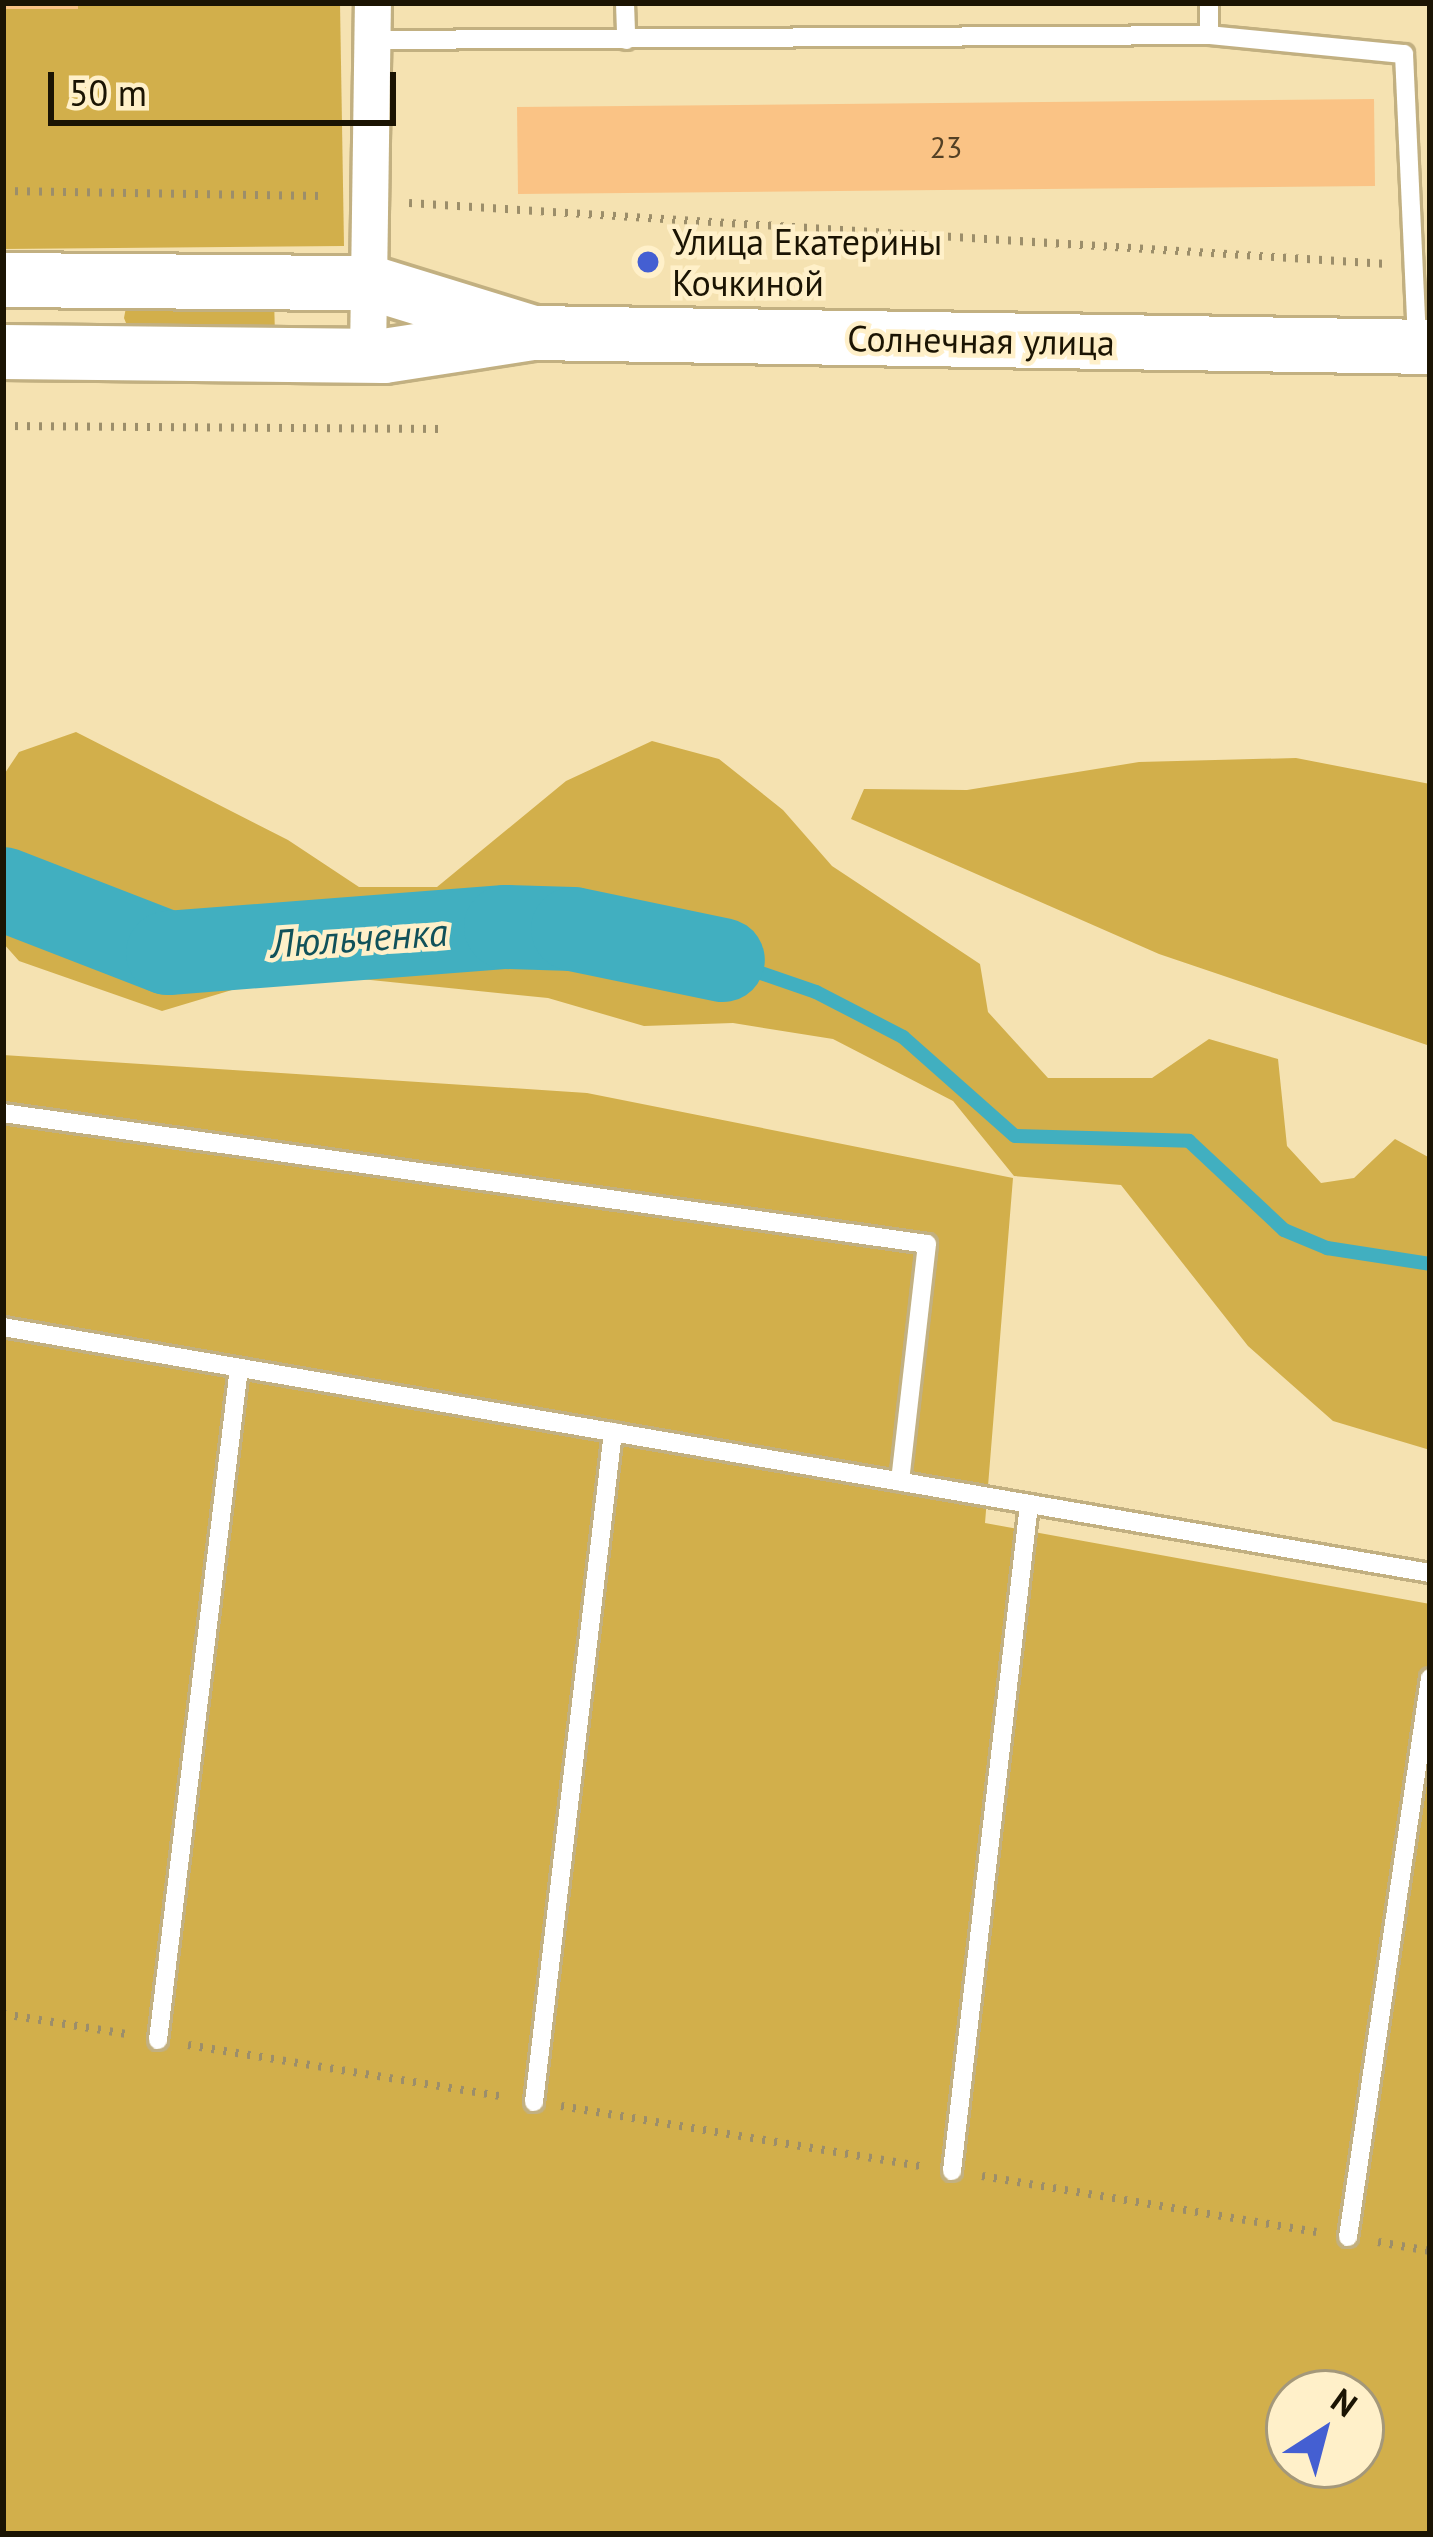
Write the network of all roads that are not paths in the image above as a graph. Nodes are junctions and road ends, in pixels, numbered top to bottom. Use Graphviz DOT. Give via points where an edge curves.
graph roads {
  1 [pos="373,3"];
  2 [pos="625,3"];
  3 [pos="1209,3"];
  4 [pos="1209,35"];
  5 [pos="374,40"];
  6 [pos="626,40"];
  7 [pos="3,280"];
  8 [pos="370,283"];
  9 [pos="532,333"];
  10 [pos="1424,346"];
  11 [pos="3,352"];
  12 [pos="368,356"];
  13 [pos="3,1113"];
  14 [pos="3,1327"];
  15 [pos="239,1368"];
  16 [pos="613,1432"];
  17 [pos="900,1481"];
  18 [pos="1029,1504"];
  19 [pos="1430,1573"];
  20 [pos="1430,1678"];
  21 [pos="158,2040"];
  22 [pos="534,2102"];
  23 [pos="952,2171"];
  24 [pos="1348,2237"];
  1 -- 5 [label="street"];
  2 -- 6 [label="lane"];
  3 -- 4 [label="lane"];
  4 -- 6 [label="lane"];
  4 -- 10 [label="lane" via="1404,54"];
  5 -- 6 [label="lane"];
  5 -- 8 [label="street"];
  7 -- 8 [label="main road, Солнечная улица"];
  8 -- 9 [label="main road, Солнечная улица"];
  8 -- 12 [label="street"];
  9 -- 10 [label="main road, Солнечная улица"];
  9 -- 12 [label="main road, Солнечная улица"];
  11 -- 12 [label="main road, Солнечная улица"];
  13 -- 17 [label="lane" via="927,1244"];
  14 -- 15 [label="lane"];
  15 -- 16 [label="lane"];
  15 -- 21 [label="lane"];
  16 -- 17 [label="lane"];
  16 -- 22 [label="lane"];
  17 -- 18 [label="lane"];
  18 -- 19 [label="lane"];
  18 -- 23 [label="lane"];
  20 -- 24 [label="lane"];
}
